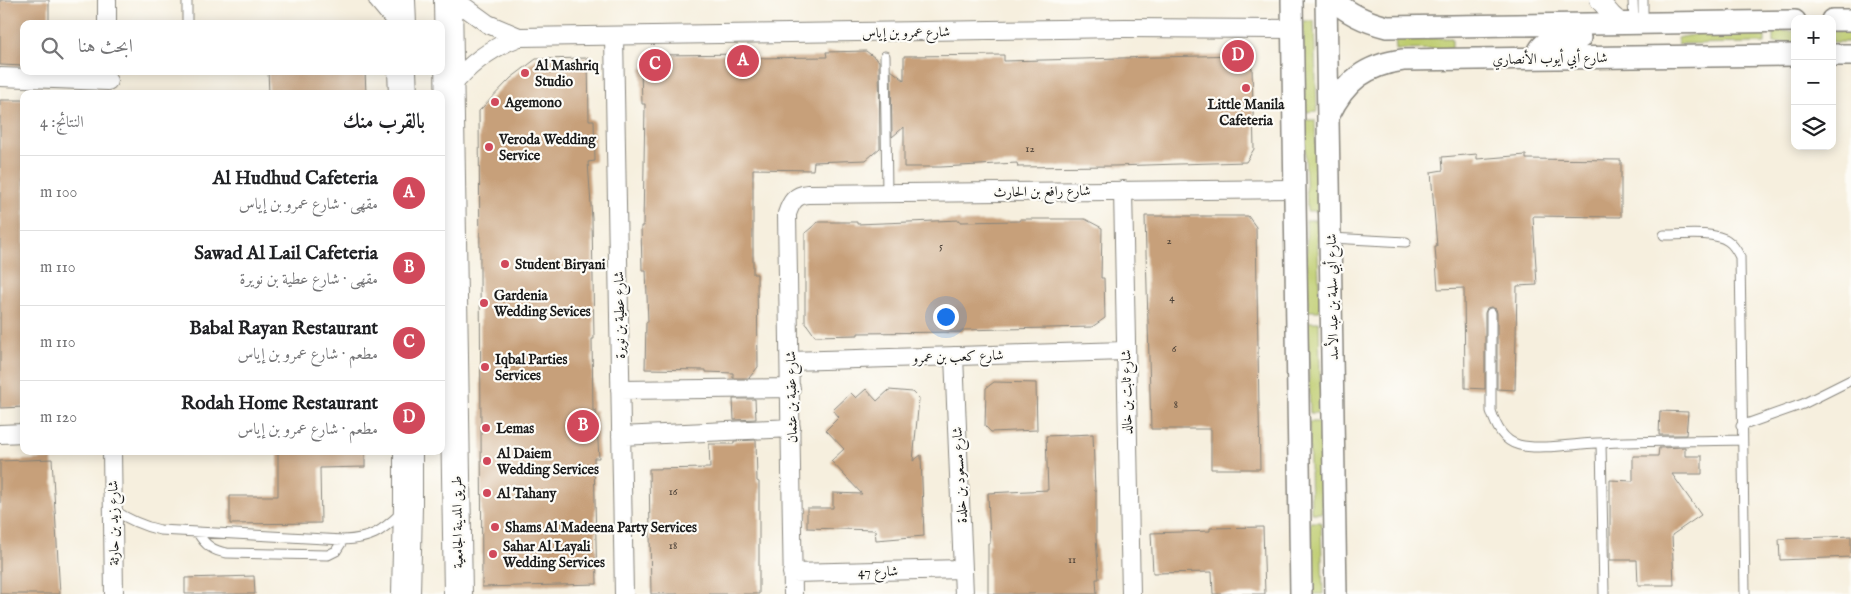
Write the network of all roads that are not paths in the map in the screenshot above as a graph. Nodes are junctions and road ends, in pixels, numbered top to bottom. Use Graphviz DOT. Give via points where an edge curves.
graph roads {
  1 [pos="106,0"];
  2 [pos="187,0"];
  3 [pos="378,0"];
  4 [pos="401,0"];
  5 [pos="448,0"];
  6 [pos="455,0"];
  7 [pos="1292,0"];
  8 [pos="1326,0"];
  9 [pos="1334,0"];
  10 [pos="1599,0"];
  11 [pos="1634,0"];
  12 [pos="1643,0"];
  13 [pos="107,20"];
  14 [pos="186,20"];
  15 [pos="395,20"];
  16 [pos="402,20"];
  17 [pos="1836,20"];
  18 [pos="1851,20"];
  19 [pos="1791,21"];
  20 [pos="1638,24"];
  21 [pos="1292,29"];
  22 [pos="614,36"];
  23 [pos="519,37"];
  24 [pos="1791,55"];
  25 [pos="1836,55"];
  26 [pos="1851,55"];
  27 [pos="885,56"];
  28 [pos="1536,58"];
  29 [pos="402,75"];
  30 [pos="0,77"];
  31 [pos="108,82"];
  32 [pos="450,88"];
  33 [pos="403,90"];
  34 [pos="1329,115"];
  35 [pos="1295,189"];
  36 [pos="1123,190"];
  37 [pos="887,193"];
  38 [pos="792,202"];
  39 [pos="1664,235"];
  40 [pos="1331,238"];
  41 [pos="1406,242"];
  42 [pos="1491,313"];
  43 [pos="1126,352"];
  44 [pos="954,356"];
  45 [pos="790,361"];
  46 [pos="1851,380"];
  47 [pos="790,388"];
  48 [pos="620,390"];
  49 [pos="1741,426"];
  50 [pos="792,428"];
  51 [pos="20,433"];
  52 [pos="0,434"];
  53 [pos="621,436"];
  54 [pos="1742,440"];
  55 [pos="1601,443"];
  56 [pos="112,455"];
  57 [pos="408,455"];
  58 [pos="408,506"];
  59 [pos="114,510"];
  60 [pos="198,533"];
  61 [pos="343,540"];
  62 [pos="963,569"];
  63 [pos="792,573"];
  64 [pos="114,594"];
  65 [pos="406,594"];
  66 [pos="458,594"];
  67 [pos="624,594"];
  68 [pos="793,594"];
  69 [pos="964,594"];
  70 [pos="1131,594"];
  71 [pos="1301,594"];
  72 [pos="1336,594"];
  73 [pos="1604,594"];
  74 [pos="1745,594"];
  1 -- 13 [label="street"];
  2 -- 14 [label="lane"];
  3 -- 15 [label="street"];
  4 -- 16 [label="main road"];
  5 -- 32 [label="main road, طريق المدينة الجامعية"];
  6 -- 23 [label="street, شارع عمرو بن إياس" via="488,24"];
  7 -- 21 [label="street"];
  8 -- 34 [label="street, شارع أبي سلمة بن عبد الأسد"];
  9 -- 20 [label="street" via="1360,18 1387,27"];
  10 -- 20 [label="street" via="1612,15"];
  11 -- 20 [label="lane"];
  12 -- 20 [label="lane"];
  17 -- 18 [label="street"];
  19 -- 20 [label="street"];
  20 -- 28 [label="street" via="1637,33 1617,38 1555,38 1544,43"];
  21 -- 22 [label="street, شارع عمرو بن إياس" via="1124,28"];
  21 -- 35 [label="street"];
  22 -- 23 [label="street, شارع عمرو بن إياس"];
  22 -- 48 [label="street, شارع عطية بن نويرة"];
  23 -- 32 [label="street, شارع عمرو بن إياس" via="480,57"];
  24 -- 28 [label="street, شارع أبي أيوب الأنصاري"];
  25 -- 26 [label="street"];
  27 -- 37 [label="lane"];
  28 -- 34 [label="street, شارع أبي أيوب الأنصاري" via="1387,62 1358,76 1336,100"];
  29 -- 33 [label="main road"];
  30 -- 31 [label="street"];
  32 -- 66 [label="main road, طريق المدينة الجامعية"];
  34 -- 40 [label="street, شارع أبي سلمة بن عبد الأسد"];
  35 -- 36 [label="street, شارع رافع بن الحارث"];
  35 -- 71 [label="street"];
  36 -- 37 [label="street, شارع رافع بن الحارث"];
  36 -- 43 [label="street, شارع ثابت بن خالد"];
  37 -- 38 [label="street, شارع رافع بن الحارث" via="808,194"];
  38 -- 45 [label="street, شارع عقبة بن عثمان" via="787,214"];
  39 -- 49 [label="lane" via="1719,237 1728,241 1740,257"];
  40 -- 41 [label="lane"];
  40 -- 72 [label="street, شارع أبي سلمة بن عبد الأسد"];
  42 -- 55 [label="lane" via="1491,411 1496,426 1505,437 1518,445 1533,446"];
  43 -- 44 [label="street, شارع كعب بن عمرو"];
  43 -- 70 [label="street, شارع ثابت بن خالد"];
  44 -- 45 [label="street, شارع كعب بن عمرو"];
  44 -- 62 [label="street, شارع مسعود بن خلدة"];
  45 -- 47 [label="street, شارع عقبة بن عثمان"];
  46 -- 49 [label="lane" via="1803,404"];
  47 -- 48 [label="street"];
  47 -- 50 [label="street, شارع عقبة بن عثمان"];
  48 -- 53 [label="street, شارع عطية بن نويرة"];
  49 -- 54 [label="lane"];
  50 -- 53 [label="street"];
  50 -- 63 [label="street, شارع عقبة بن عثمان"];
  51 -- 52 [label="street"];
  53 -- 67 [label="street, شارع عطية بن نويرة"];
  54 -- 55 [label="lane"];
  54 -- 74 [label="lane"];
  55 -- 73 [label="lane"];
  56 -- 59 [label="street, شارع زيد بن حارثة"];
  57 -- 58 [label="main road"];
  58 -- 61 [label="lane" via="386,528 372,536"];
  58 -- 65 [label="main road"];
  59 -- 60 [label="lane" via="143,526"];
  59 -- 64 [label="street, شارع زيد بن حارثة"];
  60 -- 61 [label="lane"];
  60 -- 61 [label="lane" via="211,549 227,553 328,554 336,551"];
  62 -- 63 [label="street, شارع 47"];
  62 -- 69 [label="street, شارع مسعود بن خلدة"];
  63 -- 68 [label="street, شارع عقبة بن عثمان"];
}
